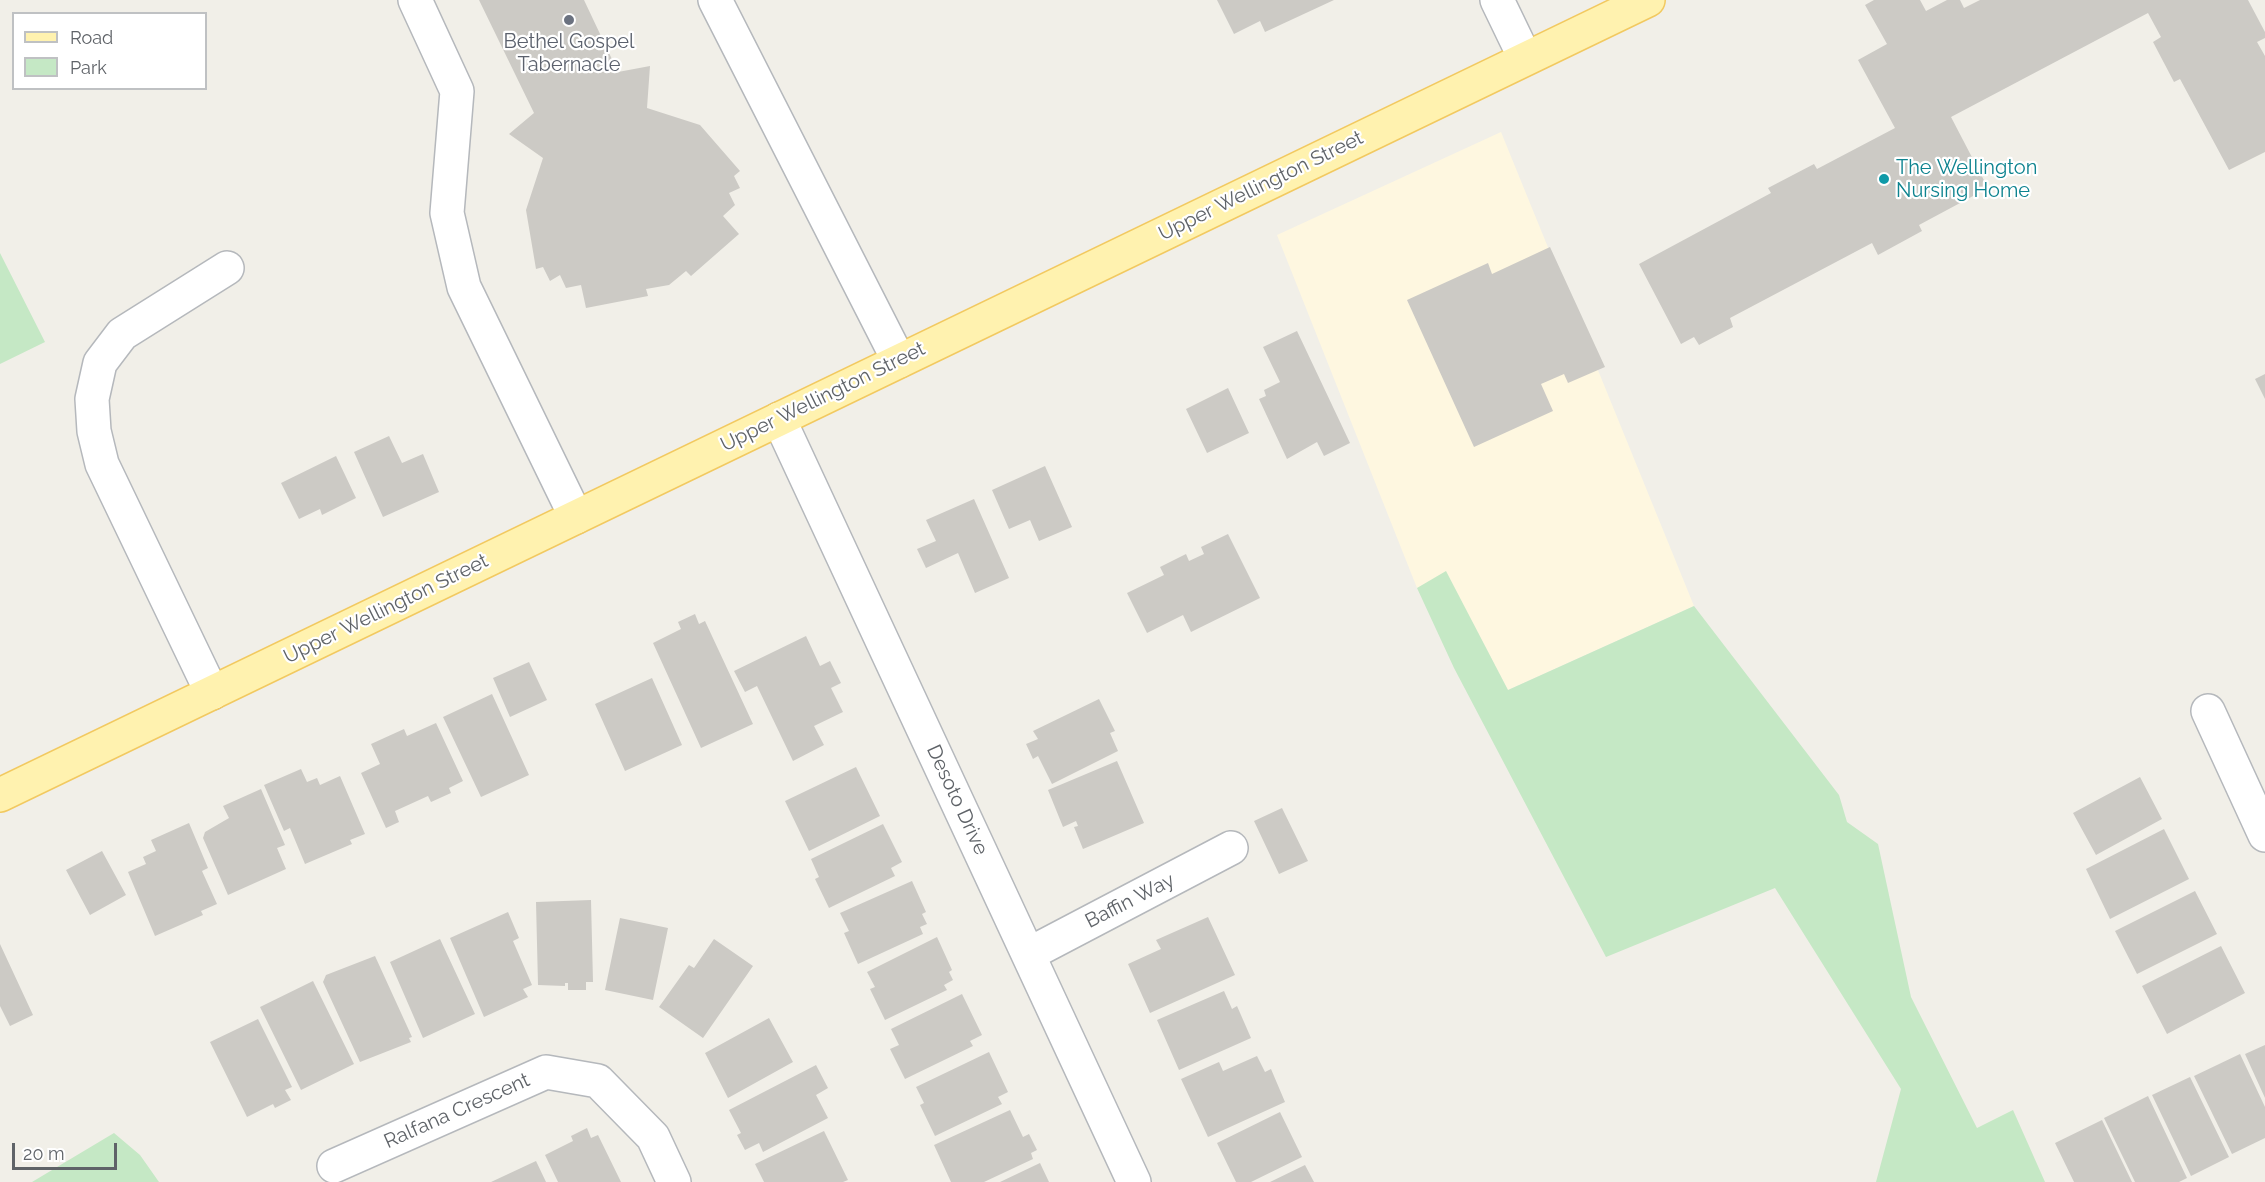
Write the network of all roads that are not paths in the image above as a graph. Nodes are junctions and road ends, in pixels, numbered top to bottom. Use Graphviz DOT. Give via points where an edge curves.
graph roads {
  1 [pos="415,0"];
  2 [pos="715,0"];
  3 [pos="1497,0"];
  4 [pos="1648,0"];
  5 [pos="1525,58"];
  6 [pos="227,268"];
  7 [pos="899,361"];
  8 [pos="779,419"];
  9 [pos="576,517"];
  10 [pos="212,693"];
  11 [pos="2208,711"];
  12 [pos="0,795"];
  13 [pos="2265,836"];
  14 [pos="1232,848"];
  15 [pos="1029,954"];
  16 [pos="334,1166"];
  17 [pos="674,1182"];
  18 [pos="1134,1182"];
  1 -- 9 [label="street" via="457,91 447,213 464,287"];
  2 -- 7 [label="street"];
  3 -- 5 [label="street"];
  4 -- 5 [label="main road, Upper Wellington Street"];
  5 -- 7 [label="main road, Upper Wellington Street"];
  6 -- 10 [label="street" via="122,334 100,363 93,399 94,431 102,464"];
  7 -- 8 [label="main road, Upper Wellington Street"];
  8 -- 9 [label="main road, Upper Wellington Street"];
  8 -- 15 [label="street, Desoto Drive"];
  9 -- 10 [label="main road, Upper Wellington Street"];
  10 -- 12 [label="main road, Upper Wellington Street"];
  11 -- 13 [label="street"];
  14 -- 15 [label="street, Baffin Way"];
  15 -- 18 [label="street, Desoto Drive"];
  16 -- 17 [label="street, Ralfana Crescent" via="546,1072 598,1081 653,1137"];
}
